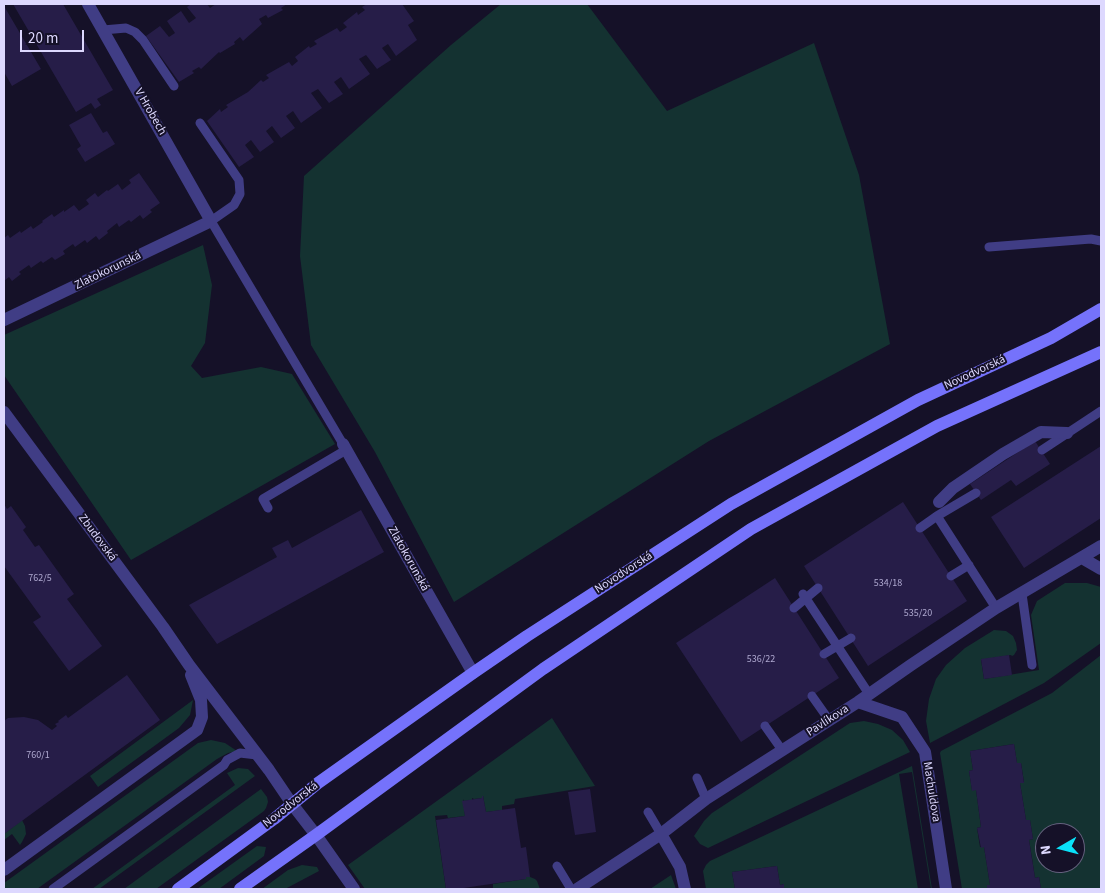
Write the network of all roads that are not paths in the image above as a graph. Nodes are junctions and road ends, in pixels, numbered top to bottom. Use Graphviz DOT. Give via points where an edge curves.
graph roads {
  1 [pos="88,4"];
  2 [pos="103,30"];
  3 [pos="174,86"];
  4 [pos="200,123"];
  5 [pos="212,221"];
  6 [pos="1101,241"];
  7 [pos="989,247"];
  8 [pos="1101,309"];
  9 [pos="4,320"];
  10 [pos="1101,352"];
  11 [pos="1101,411"];
  12 [pos="4,412"];
  13 [pos="1067,433"];
  14 [pos="344,447"];
  15 [pos="1042,450"];
  16 [pos="976,493"];
  17 [pos="940,502"];
  18 [pos="268,508"];
  19 [pos="937,516"];
  20 [pos="920,528"];
  21 [pos="1101,546"];
  22 [pos="1082,558"];
  23 [pos="969,565"];
  24 [pos="1101,569"];
  25 [pos="951,576"];
  26 [pos="818,588"];
  27 [pos="1022,594"];
  28 [pos="804,596"];
  29 [pos="794,608"];
  30 [pos="996,608"];
  31 [pos="851,638"];
  32 [pos="838,647"];
  33 [pos="824,654"];
  34 [pos="189,665"];
  35 [pos="1032,666"];
  36 [pos="473,673"];
  37 [pos="812,696"];
  38 [pos="863,698"];
  39 [pos="829,720"];
  40 [pos="765,726"];
  41 [pos="782,750"];
  42 [pos="257,754"];
  43 [pos="697,778"];
  44 [pos="706,799"];
  45 [pos="292,804"];
  46 [pos="648,812"];
  47 [pos="661,834"];
  48 [pos="316,835"];
  49 [pos="557,866"];
  50 [pos="4,870"];
  51 [pos="53,889"];
  52 [pos="178,889"];
  53 [pos="240,889"];
  54 [pos="354,889"];
  55 [pos="571,889"];
  56 [pos="577,889"];
  57 [pos="685,889"];
  58 [pos="946,889"];
  1 -- 2 [label="street, V Hrobech"];
  2 -- 3 [label="lane" via="126,28 135,32"];
  2 -- 5 [label="street, V Hrobech"];
  4 -- 5 [label="lane" via="239,180 240,194 234,205"];
  5 -- 9 [label="street, Zlatokorunská"];
  5 -- 14 [label="lane"];
  6 -- 7 [label="lane" via="1091,238"];
  8 -- 36 [label="main road, Novodvorská" via="1051,338 918,400 731,504"];
  10 -- 48 [label="main road" via="937,426 751,529 543,669"];
  11 -- 13 [label="lane"];
  12 -- 34 [label="street, Zbudovská"];
  13 -- 15 [label="lane"];
  13 -- 17 [label="street" via="1041,432 953,488"];
  14 -- 18 [label="lane" via="263,498"];
  14 -- 36 [label="street, Zlatokorunská"];
  16 -- 19 [label="lane"];
  19 -- 20 [label="lane"];
  19 -- 23 [label="lane"];
  21 -- 22 [label="street, Pavlíkova"];
  22 -- 24 [label="street"];
  22 -- 27 [label="street, Pavlíkova"];
  23 -- 25 [label="lane"];
  23 -- 30 [label="lane"];
  26 -- 28 [label="lane"];
  27 -- 30 [label="street, Pavlíkova"];
  27 -- 35 [label="lane"];
  28 -- 29 [label="lane"];
  28 -- 32 [label="lane"];
  30 -- 38 [label="street, Pavlíkova"];
  31 -- 32 [label="lane"];
  32 -- 33 [label="lane"];
  32 -- 38 [label="lane"];
  34 -- 42 [label="street, Zbudovská"];
  34 -- 50 [label="street, Zbudovská" via="201,700 202,717 196,730"];
  36 -- 45 [label="main road, Novodvorská"];
  37 -- 39 [label="lane"];
  38 -- 39 [label="street, Pavlíkova"];
  38 -- 58 [label="street, Machuldova" via="902,717 925,752"];
  39 -- 41 [label="street, Pavlíkova"];
  40 -- 41 [label="lane"];
  41 -- 44 [label="street, Pavlíkova"];
  42 -- 45 [label="street, Zbudovská"];
  42 -- 51 [label="lane" via="240,753 227,760"];
  43 -- 44 [label="lane"];
  44 -- 47 [label="street, Pavlíkova"];
  45 -- 48 [label="street, Zbudovská"];
  45 -- 52 [label="main road, Novodvorská"];
  46 -- 47 [label="lane"];
  47 -- 56 [label="street, Pavlíkova"];
  47 -- 57 [label="street" via="680,866"];
  48 -- 53 [label="main road"];
  48 -- 54 [label="street, Zbudovská"];
  49 -- 55 [label="lane"];
}
